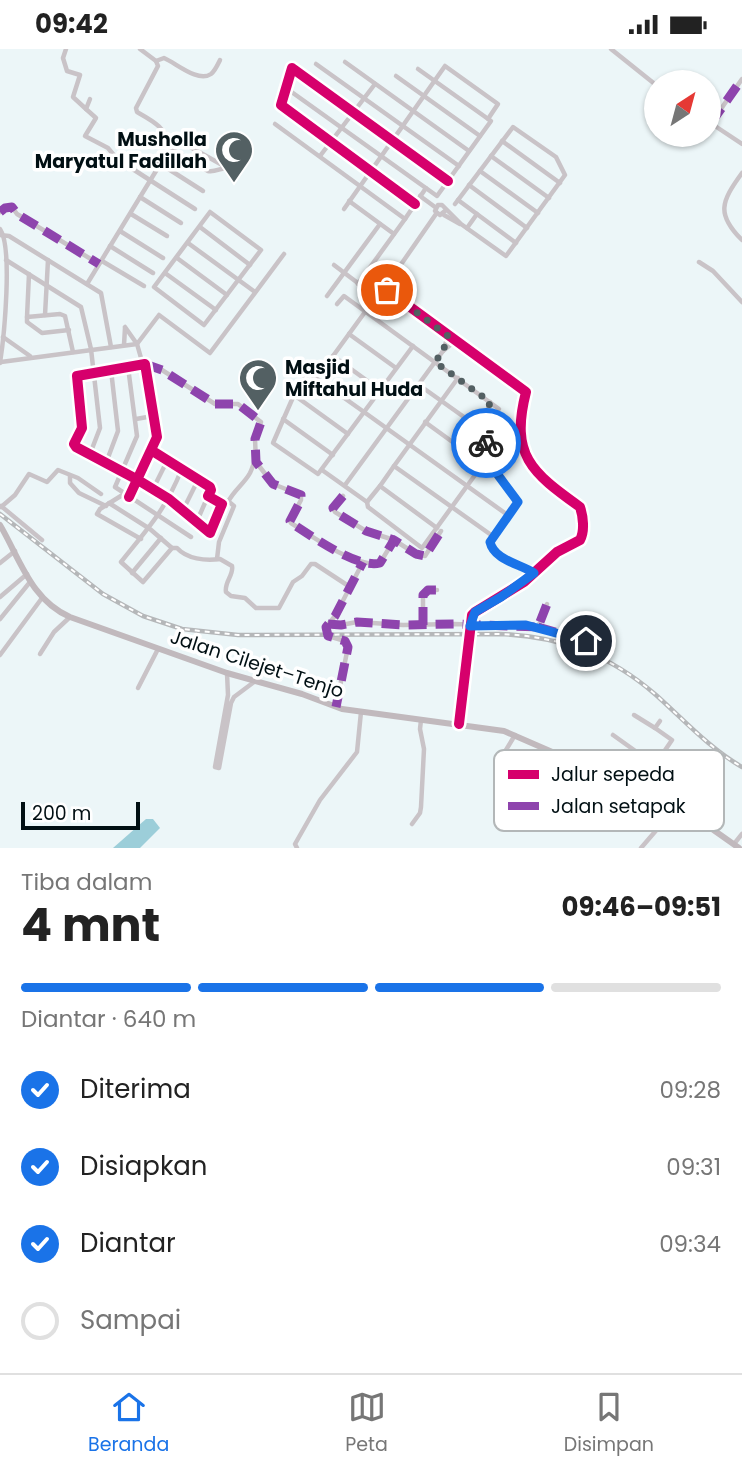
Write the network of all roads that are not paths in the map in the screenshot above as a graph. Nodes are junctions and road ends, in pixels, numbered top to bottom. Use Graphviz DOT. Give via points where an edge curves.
graph roads {
  1 [pos="66,49"];
  2 [pos="140,49"];
  3 [pos="611,49"];
  4 [pos="220,60"];
  5 [pos="156,61"];
  6 [pos="345,62"];
  7 [pos="316,64"];
  8 [pos="418,69"];
  9 [pos="644,75"];
  10 [pos="396,76"];
  11 [pos="742,79"];
  12 [pos="435,82"];
  13 [pos="375,84"];
  14 [pos="286,88"];
  15 [pos="424,96"];
  16 [pos="364,98"];
  17 [pos="90,99"];
  18 [pos="721,107"];
  19 [pos="86,109"];
  20 [pos="413,111"];
  21 [pos="354,112"];
  22 [pos="488,119"];
  23 [pos="275,124"];
  24 [pos="403,126"];
  25 [pos="342,128"];
  26 [pos="721,130"];
  27 [pos="480,136"];
  28 [pos="392,141"];
  29 [pos="502,141"];
  30 [pos="331,142"];
  31 [pos="742,144"];
  32 [pos="170,145"];
  33 [pos="469,151"];
  34 [pos="148,156"];
  35 [pos="320,156"];
  36 [pos="381,156"];
  37 [pos="491,156"];
  38 [pos="160,164"];
  39 [pos="224,166"];
  40 [pos="458,166"];
  41 [pos="233,168"];
  42 [pos="480,171"];
  43 [pos="370,172"];
  44 [pos="742,173"];
  45 [pos="151,181"];
  46 [pos="448,181"];
  47 [pos="560,183"];
  48 [pos="360,185"];
  49 [pos="469,185"];
  50 [pos="426,188"];
  51 [pos="204,191"];
  52 [pos="420,196"];
  53 [pos="140,197"];
  54 [pos="549,198"];
  55 [pos="349,201"];
  56 [pos="415,204"];
  57 [pos="435,207"];
  58 [pos="195,209"];
  59 [pos="344,209"];
  60 [pos="0,212"];
  61 [pos="444,212"];
  62 [pos="538,213"];
  63 [pos="131,214"];
  64 [pos="436,214"];
  65 [pos="477,214"];
  66 [pos="405,219"];
  67 [pos="181,223"];
  68 [pos="380,224"];
  69 [pos="200,227"];
  70 [pos="527,227"];
  71 [pos="467,228"];
  72 [pos="0,229"];
  73 [pos="120,231"];
  74 [pos="394,234"];
  75 [pos="2,236"];
  76 [pos="167,236"];
  77 [pos="742,240"];
  78 [pos="188,243"];
  79 [pos="516,243"];
  80 [pos="110,246"];
  81 [pos="284,254"];
  82 [pos="163,258"];
  83 [pos="177,258"];
  84 [pos="6,260"];
  85 [pos="48,260"];
  86 [pos="699,262"];
  87 [pos="100,263"];
  88 [pos="250,265"];
  89 [pos="334,265"];
  90 [pos="153,273"];
  91 [pos="165,273"];
  92 [pos="344,273"];
  93 [pos="29,274"];
  94 [pos="238,280"];
  95 [pos="46,284"];
  96 [pos="87,284"];
  97 [pos="358,284"];
  98 [pos="144,286"];
  99 [pos="387,288"];
  100 [pos="255,292"];
  101 [pos="227,295"];
  102 [pos="327,296"];
  103 [pos="742,302"];
  104 [pos="337,304"];
  105 [pos="216,310"];
  106 [pos="365,312"];
  107 [pos="45,315"];
  108 [pos="27,317"];
  109 [pos="69,330"];
  110 [pos="349,334"];
  111 [pos="1,336"];
  112 [pos="448,336"];
  113 [pos="455,341"];
  114 [pos="137,344"];
  115 [pos="124,345"];
  116 [pos="413,346"];
  117 [pos="111,347"];
  118 [pos="91,349"];
  119 [pos="443,351"];
  120 [pos="73,352"];
  121 [pos="333,356"];
  122 [pos="31,357"];
  123 [pos="435,362"];
  124 [pos="0,363"];
  125 [pos="144,365"];
  126 [pos="128,367"];
  127 [pos="396,368"];
  128 [pos="111,370"];
  129 [pos="94,373"];
  130 [pos="310,373"];
  131 [pos="458,379"];
  132 [pos="419,385"];
  133 [pos="380,390"];
  134 [pos="294,395"];
  135 [pos="441,401"];
  136 [pos="490,402"];
  137 [pos="499,409"];
  138 [pos="365,412"];
  139 [pos="153,416"];
  140 [pos="136,419"];
  141 [pos="283,419"];
  142 [pos="425,422"];
  143 [pos="387,428"];
  144 [pos="485,432"];
  145 [pos="348,434"];
  146 [pos="486,443"];
  147 [pos="409,444"];
  148 [pos="151,450"];
  149 [pos="90,454"];
  150 [pos="333,455"];
  151 [pos="475,459"];
  152 [pos="255,460"];
  153 [pos="167,461"];
  154 [pos="106,463"];
  155 [pos="483,464"];
  156 [pos="394,466"];
  157 [pos="322,470"];
  158 [pos="121,471"];
  159 [pos="181,471"];
  160 [pos="498,475"];
  161 [pos="70,476"];
  162 [pos="138,479"];
  163 [pos="198,480"];
  164 [pos="345,485"];
  165 [pos="380,486"];
  166 [pos="467,486"];
  167 [pos="153,489"];
  168 [pos="101,494"];
  169 [pos="126,496"];
  170 [pos="208,496"];
  171 [pos="343,496"];
  172 [pos="169,499"];
  173 [pos="229,501"];
  174 [pos="367,502"];
  175 [pos="108,505"];
  176 [pos="1,506"];
  177 [pos="223,506"];
  178 [pos="452,508"];
  179 [pos="183,510"];
  180 [pos="160,515"];
  181 [pos="509,516"];
  182 [pos="197,521"];
  183 [pos="0,525"];
  184 [pos="150,529"];
  185 [pos="439,529"];
  186 [pos="191,537"];
  187 [pos="494,537"];
  188 [pos="161,538"];
  189 [pos="141,539"];
  190 [pos="42,540"];
  191 [pos="394,540"];
  192 [pos="172,548"];
  193 [pos="15,551"];
  194 [pos="217,559"];
  195 [pos="363,562"];
  196 [pos="0,563"];
  197 [pos="132,573"];
  198 [pos="534,573"];
  199 [pos="27,574"];
  200 [pos="30,582"];
  201 [pos="350,587"];
  202 [pos="437,590"];
  203 [pos="0,597"];
  204 [pos="42,598"];
  205 [pos="547,604"];
  206 [pos="70,617"];
  207 [pos="0,619"];
  208 [pos="328,624"];
  209 [pos="423,625"];
  210 [pos="470,626"];
  211 [pos="538,627"];
  212 [pos="586,641"];
  213 [pos="158,649"];
  214 [pos="40,654"];
  215 [pos="0,655"];
  216 [pos="227,673"];
  217 [pos="254,682"];
  218 [pos="138,688"];
  219 [pos="231,696"];
  220 [pos="336,707"];
  221 [pos="360,711"];
  222 [pos="634,715"];
  223 [pos="421,720"];
  224 [pos="660,721"];
  225 [pos="459,724"];
  226 [pos="655,728"];
  227 [pos="515,735"];
  228 [pos="613,735"];
  229 [pos="505,750"];
  230 [pos="550,750"];
  231 [pos="634,750"];
  232 [pos="665,750"];
  233 [pos="217,767"];
  234 [pos="412,824"];
  235 [pos="656,831"];
  236 [pos="715,831"];
  237 [pos="742,834"];
  238 [pos="736,846"];
  239 [pos="297,848"];
  240 [pos="641,848"];
  1 -- 19 [label="street" via="62,58 67,71 80,75 73,97"];
  2 -- 5 [label="street"];
  3 -- 9 [label="street"];
  4 -- 5 [label="street" via="206,76 164,58"];
  5 -- 32 [label="street" via="158,69 136,110 160,127"];
  6 -- 13 [label="street"];
  7 -- 16 [label="street"];
  8 -- 12 [label="street"];
  10 -- 15 [label="street"];
  11 -- 18 [label="street"];
  12 -- 15 [label="street"];
  12 -- 22 [label="street"];
  12 -- 22 [label="street" via="445,67 498,104"];
  13 -- 16 [label="street"];
  13 -- 20 [label="street"];
  14 -- 21 [label="street" via="292,68"];
  14 -- 25 [label="street"];
  14 -- 30 [label="street" via="281,106"];
  15 -- 20 [label="street"];
  15 -- 27 [label="street"];
  16 -- 21 [label="street"];
  16 -- 24 [label="street"];
  17 -- 19 [label="street"];
  19 -- 45 [label="street" via="96,118 85,136"];
  20 -- 24 [label="street"];
  20 -- 33 [label="street"];
  21 -- 25 [label="street"];
  21 -- 28 [label="street"];
  22 -- 27 [label="street" via="491,121"];
  23 -- 35 [label="street"];
  24 -- 28 [label="street"];
  24 -- 40 [label="street"];
  25 -- 30 [label="street"];
  25 -- 36 [label="street"];
  26 -- 31 [label="street"];
  27 -- 33 [label="street"];
  28 -- 36 [label="street"];
  28 -- 46 [label="street"];
  29 -- 37 [label="street"];
  29 -- 47 [label="street"];
  29 -- 47 [label="street" via="513,127 536,142 556,157 565,175"];
  30 -- 35 [label="street"];
  30 -- 43 [label="street"];
  32 -- 38 [label="street"];
  32 -- 39 [label="street" via="180,141"];
  32 -- 39 [label="street" via="208,171"];
  33 -- 40 [label="street"];
  34 -- 38 [label="street"];
  35 -- 48 [label="street"];
  36 -- 43 [label="street"];
  36 -- 50 [label="street"];
  37 -- 42 [label="street"];
  37 -- 54 [label="street"];
  38 -- 45 [label="street"];
  38 -- 51 [label="street"];
  39 -- 41 [label="street"];
  40 -- 46 [label="street"];
  42 -- 49 [label="street"];
  42 -- 62 [label="street"];
  43 -- 48 [label="street"];
  43 -- 56 [label="street"];
  44 -- 77 [label="street" via="723,211 730,229"];
  45 -- 53 [label="street"];
  45 -- 58 [label="street"];
  46 -- 50 [label="street" via="438,196"];
  47 -- 54 [label="street"];
  48 -- 55 [label="street"];
  48 -- 66 [label="street"];
  49 -- 65 [label="street" via="457,202"];
  49 -- 70 [label="street"];
  50 -- 52 [label="street"];
  52 -- 56 [label="street"];
  52 -- 57 [label="street"];
  53 -- 63 [label="street"];
  53 -- 67 [label="street"];
  54 -- 62 [label="street"];
  55 -- 59 [label="street"];
  55 -- 68 [label="street"];
  56 -- 66 [label="street"];
  57 -- 61 [label="street" via="442,205"];
  57 -- 64 [label="street"];
  60 -- 87 [label="street" via="12,207"];
  61 -- 64 [label="street"];
  61 -- 71 [label="street"];
  62 -- 70 [label="street"];
  63 -- 73 [label="street"];
  63 -- 76 [label="street"];
  64 -- 99 [label="street"];
  65 -- 71 [label="street"];
  65 -- 79 [label="street"];
  66 -- 74 [label="street"];
  68 -- 74 [label="street"];
  68 -- 92 [label="street"];
  69 -- 78 [label="street"];
  69 -- 88 [label="street"];
  69 -- 88 [label="street" via="211,212 261,250"];
  70 -- 79 [label="street"];
  71 -- 79 [label="street" via="504,256"];
  72 -- 75 [label="street"];
  73 -- 80 [label="street"];
  73 -- 82 [label="street"];
  74 -- 97 [label="street"];
  75 -- 84 [label="street"];
  75 -- 85 [label="street"];
  78 -- 83 [label="street"];
  78 -- 94 [label="street"];
  80 -- 87 [label="street"];
  80 -- 90 [label="street"];
  81 -- 100 [label="street"];
  83 -- 91 [label="street"];
  83 -- 101 [label="street"];
  84 -- 93 [label="street"];
  84 -- 111 [label="street"];
  85 -- 95 [label="street"];
  85 -- 96 [label="street"];
  86 -- 103 [label="street"];
  87 -- 96 [label="street"];
  87 -- 98 [label="street"];
  88 -- 94 [label="street"];
  89 -- 92 [label="street"];
  91 -- 105 [label="street"];
  91 -- 105 [label="street" via="154,287 204,325"];
  92 -- 97 [label="street"];
  92 -- 102 [label="street"];
  93 -- 95 [label="street"];
  93 -- 108 [label="street"];
  94 -- 100 [label="street"];
  94 -- 101 [label="street"];
  95 -- 107 [label="street"];
  95 -- 118 [label="street" via="81,307"];
  96 -- 117 [label="street" via="100,293"];
  97 -- 99 [label="street" via="371,293"];
  99 -- 112 [label="street"];
  100 -- 114 [label="street" via="210,353 159,315"];
  101 -- 105 [label="street"];
  104 -- 106 [label="street" via="344,296"];
  106 -- 110 [label="street"];
  106 -- 116 [label="street"];
  107 -- 108 [label="street"];
  107 -- 109 [label="street" via="62,315"];
  108 -- 109 [label="street" via="42,333"];
  109 -- 120 [label="street"];
  110 -- 121 [label="street"];
  110 -- 127 [label="street"];
  111 -- 122 [label="street"];
  111 -- 124 [label="street"];
  112 -- 113 [label="street"];
  112 -- 119 [label="street"];
  113 -- 119 [label="street"];
  113 -- 198 [label="street" via="526,392 520,432 528,460 538,475 582,512 580,540 557,552"];
  114 -- 115 [label="street"];
  114 -- 115 [label="street" via="125,327"];
  114 -- 125 [label="street"];
  115 -- 117 [label="street"];
  116 -- 123 [label="street"];
  116 -- 127 [label="street"];
  117 -- 118 [label="street"];
  118 -- 120 [label="street"];
  118 -- 129 [label="street"];
  119 -- 123 [label="street"];
  120 -- 122 [label="street"];
  121 -- 130 [label="street"];
  121 -- 133 [label="street"];
  122 -- 124 [label="street"];
  123 -- 131 [label="street"];
  123 -- 132 [label="street"];
  125 -- 126 [label="street"];
  125 -- 139 [label="street"];
  125 -- 152 [label="street" via="162,370 215,404 238,404 261,422"];
  126 -- 128 [label="street"];
  126 -- 140 [label="street"];
  127 -- 133 [label="street"];
  128 -- 129 [label="street"];
  128 -- 154 [label="street" via="118,431"];
  129 -- 149 [label="street" via="100,428"];
  129 -- 149 [label="street" via="75,379 82,428 75,445"];
  130 -- 134 [label="street"];
  130 -- 138 [label="street"];
  131 -- 135 [label="street"];
  131 -- 136 [label="street"];
  132 -- 135 [label="street"];
  132 -- 143 [label="street"];
  133 -- 138 [label="street"];
  134 -- 141 [label="street"];
  134 -- 145 [label="street"];
  135 -- 142 [label="street"];
  135 -- 144 [label="street"];
  136 -- 137 [label="street"];
  136 -- 144 [label="street"];
  138 -- 143 [label="street"];
  138 -- 145 [label="street"];
  139 -- 140 [label="street"];
  139 -- 148 [label="street" via="157,437"];
  140 -- 158 [label="street" via="137,436"];
  141 -- 150 [label="street"];
  141 -- 157 [label="street" via="273,443 316,474"];
  142 -- 147 [label="street"];
  142 -- 151 [label="street"];
  143 -- 147 [label="street"];
  143 -- 164 [label="street"];
  144 -- 146 [label="street"];
  145 -- 150 [label="street"];
  146 -- 151 [label="street"];
  146 -- 160 [label="street"];
  147 -- 156 [label="street"];
  147 -- 166 [label="street"];
  148 -- 153 [label="street"];
  148 -- 162 [label="street"];
  149 -- 154 [label="street"];
  150 -- 157 [label="street"];
  151 -- 155 [label="street"];
  152 -- 173 [label="street"];
  152 -- 195 [label="street" via="273,484 301,495 291,523"];
  153 -- 159 [label="street"];
  153 -- 167 [label="street"];
  154 -- 158 [label="street"];
  155 -- 160 [label="street"];
  155 -- 166 [label="street"];
  156 -- 165 [label="street"];
  156 -- 178 [label="street"];
  157 -- 164 [label="street"];
  158 -- 162 [label="street"];
  158 -- 169 [label="street" via="114,486"];
  159 -- 163 [label="street"];
  159 -- 172 [label="street"];
  160 -- 181 [label="street" via="518,502"];
  161 -- 168 [label="street"];
  161 -- 175 [label="street" via="79,493"];
  161 -- 176 [label="street" via="56,471 45,482 29,474"];
  162 -- 167 [label="street"];
  162 -- 169 [label="street"];
  163 -- 170 [label="street" via="211,488"];
  163 -- 179 [label="street"];
  164 -- 174 [label="street"];
  165 -- 174 [label="street"];
  165 -- 185 [label="street"];
  166 -- 178 [label="street"];
  166 -- 181 [label="street"];
  167 -- 172 [label="street"];
  169 -- 175 [label="street"];
  169 -- 180 [label="street"];
  170 -- 177 [label="street"];
  170 -- 182 [label="street"];
  171 -- 191 [label="street" via="334,512 363,530"];
  172 -- 179 [label="street"];
  172 -- 180 [label="street"];
  173 -- 177 [label="street"];
  173 -- 194 [label="street" via="234,506"];
  174 -- 185 [label="street" via="421,547"];
  175 -- 184 [label="street"];
  175 -- 189 [label="street" via="99,515"];
  176 -- 190 [label="street"];
  177 -- 182 [label="street" via="211,533"];
  178 -- 185 [label="street"];
  178 -- 187 [label="street"];
  179 -- 182 [label="street"];
  180 -- 184 [label="street"];
  180 -- 186 [label="street"];
  181 -- 187 [label="street"];
  183 -- 193 [label="main road, Jalan Cilejet–Tenjo"];
  184 -- 188 [label="street"];
  184 -- 189 [label="street"];
  185 -- 191 [label="street" via="425,556"];
  187 -- 198 [label="street" via="490,542 494,551"];
  188 -- 192 [label="street"];
  188 -- 197 [label="street"];
  189 -- 197 [label="street" via="121,562"];
  191 -- 195 [label="street" via="379,564"];
  192 -- 194 [label="street" via="189,557"];
  192 -- 197 [label="street" via="144,581"];
  193 -- 196 [label="street"];
  193 -- 199 [label="main road, Jalan Cilejet–Tenjo"];
  194 -- 201 [label="street" via="233,568 227,593 245,598 256,608 279,608 293,582 312,564"];
  195 -- 201 [label="street"];
  198 -- 210 [label="street" via="475,612"];
  199 -- 200 [label="main road, Jalan Cilejet–Tenjo"];
  199 -- 203 [label="street"];
  200 -- 204 [label="main road, Jalan Cilejet–Tenjo"];
  200 -- 207 [label="street"];
  201 -- 208 [label="street"];
  202 -- 209 [label="street" via="423,595"];
  204 -- 206 [label="main road, Jalan Cilejet–Tenjo"];
  204 -- 215 [label="street"];
  205 -- 211 [label="street"];
  206 -- 213 [label="main road, Jalan Cilejet–Tenjo"];
  206 -- 214 [label="street"];
  208 -- 209 [label="street"];
  208 -- 220 [label="street" via="328,636 345,641 348,647"];
  209 -- 210 [label="street"];
  210 -- 211 [label="street"];
  210 -- 225 [label="street"];
  211 -- 212 [label="street"];
  213 -- 216 [label="main road, Jalan Cilejet–Tenjo"];
  213 -- 218 [label="street"];
  216 -- 217 [label="main road, Jalan Cilejet–Tenjo"];
  216 -- 219 [label="street"];
  217 -- 219 [label="street"];
  217 -- 220 [label="main road, Jalan Cilejet–Tenjo"];
  219 -- 233 [label="street"];
  220 -- 221 [label="main road, Jalan Cilejet–Tenjo"];
  221 -- 223 [label="main road, Jalan Cilejet–Tenjo"];
  221 -- 239 [label="street" via="357,752 320,800 295,844"];
  222 -- 226 [label="street"];
  223 -- 225 [label="main road, Jalan Cilejet–Tenjo"];
  223 -- 234 [label="street" via="421,807"];
  224 -- 226 [label="street"];
  225 -- 227 [label="main road, Jalan Cilejet–Tenjo"];
  226 -- 232 [label="street" via="672,740"];
  227 -- 229 [label="street"];
  227 -- 230 [label="main road, Jalan Cilejet–Tenjo"];
  228 -- 231 [label="street"];
  235 -- 240 [label="street"];
  236 -- 238 [label="main road, Jalan Cilejet–Tenjo"];
  237 -- 238 [label="street"];
}
